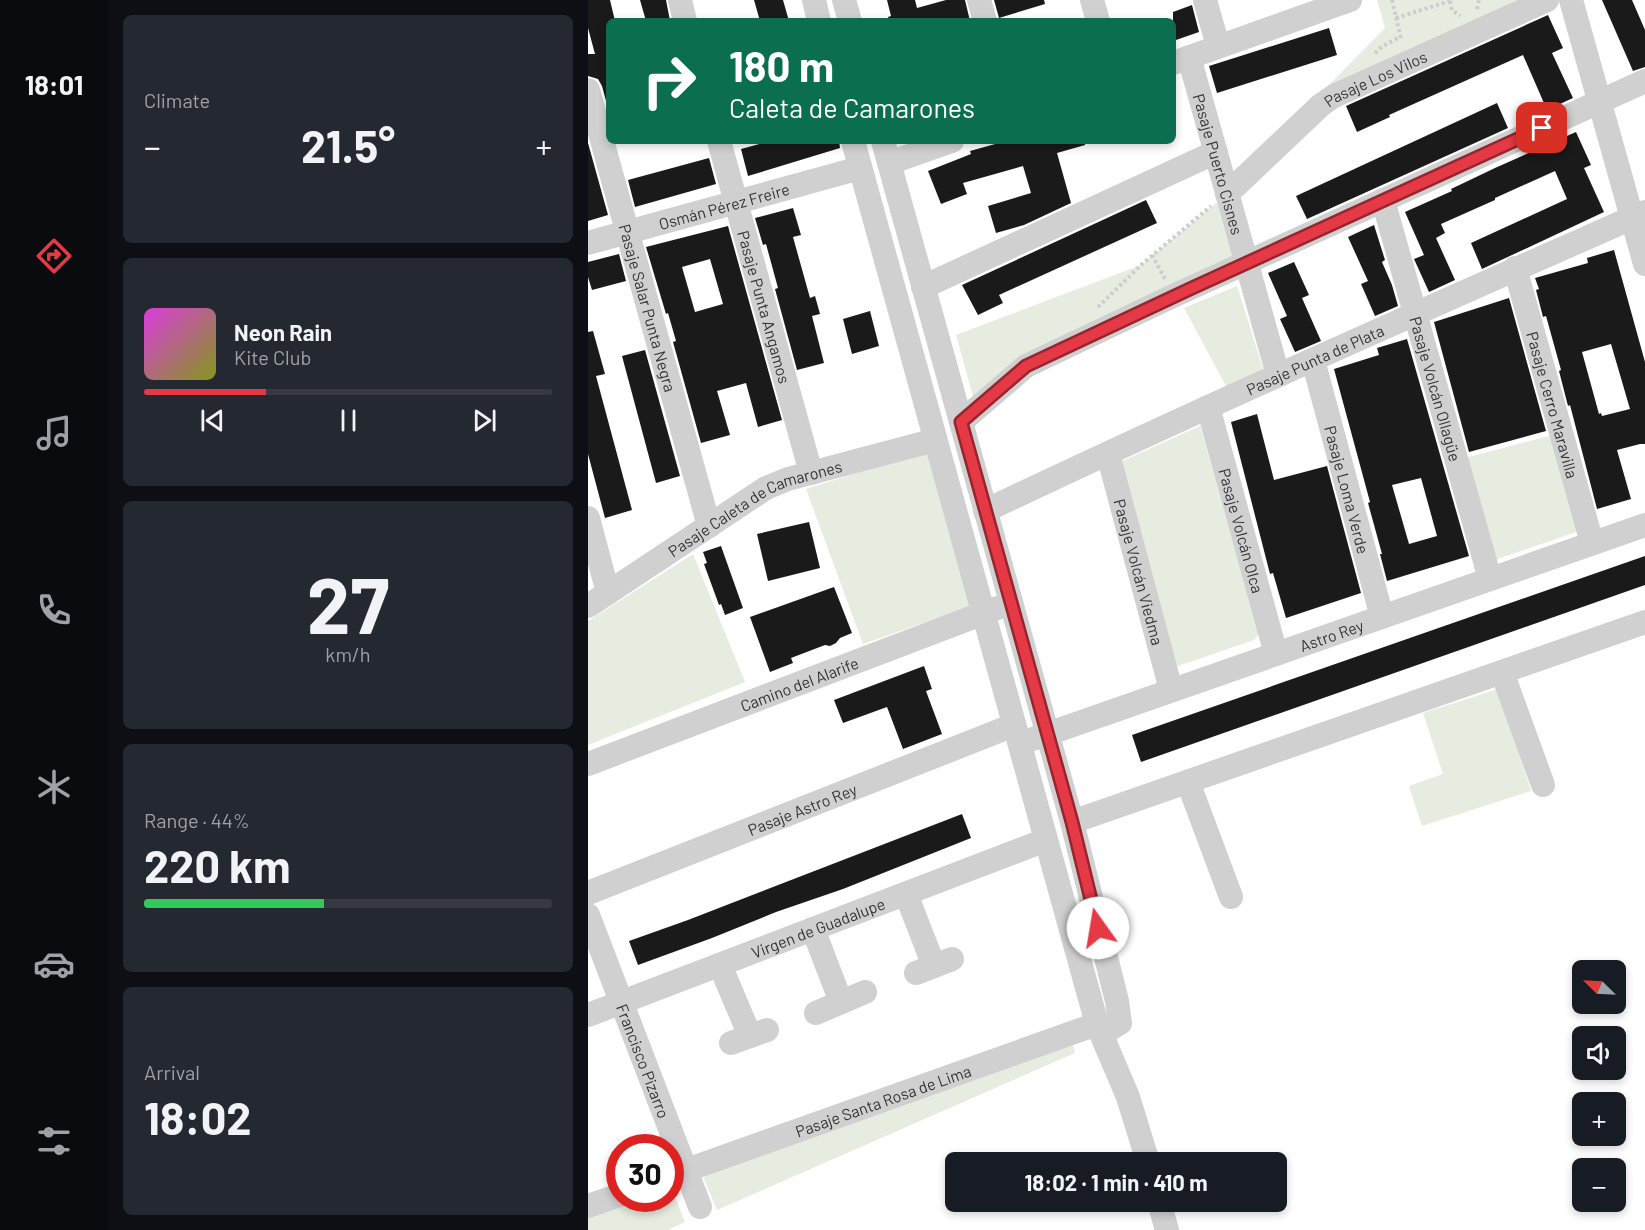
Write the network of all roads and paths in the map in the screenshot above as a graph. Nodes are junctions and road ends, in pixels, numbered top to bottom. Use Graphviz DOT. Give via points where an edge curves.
graph roads {
  1 [pos="680,0"];
  2 [pos="814,0"];
  3 [pos="844,0"];
  4 [pos="979,0"];
  5 [pos="1092,0"];
  6 [pos="1205,0"];
  7 [pos="1350,0"];
  8 [pos="1392,0"];
  9 [pos="1450,0"];
  10 [pos="1548,0"];
  11 [pos="1571,0"];
  12 [pos="1452,10"];
  13 [pos="685,18"];
  14 [pos="818,18"];
  15 [pos="849,18"];
  16 [pos="984,18"];
  17 [pos="1097,18"];
  18 [pos="1396,18"];
  19 [pos="1218,46"];
  20 [pos="1181,60"];
  21 [pos="1409,62"];
  22 [pos="1645,81"];
  23 [pos="588,90"];
  24 [pos="1599,102"];
  25 [pos="720,144"];
  26 [pos="853,144"];
  27 [pos="934,144"];
  28 [pos="886,152"];
  29 [pos="1216,152"];
  30 [pos="860,168"];
  31 [pos="1227,194"];
  32 [pos="1383,200"];
  33 [pos="736,202"];
  34 [pos="1639,215"];
  35 [pos="627,232"];
  36 [pos="588,243"];
  37 [pos="1247,262"];
  38 [pos="1645,264"];
  39 [pos="1515,268"];
  40 [pos="923,287"];
  41 [pos="1415,314"];
  42 [pos="1090,315"];
  43 [pos="1313,360"];
  44 [pos="1278,375"];
  45 [pos="1208,407"];
  46 [pos="961,422"];
  47 [pos="935,440"];
  48 [pos="1108,454"];
  49 [pos="811,473"];
  50 [pos="985,511"];
  51 [pos="588,518"];
  52 [pos="1645,525"];
  53 [pos="709,526"];
  54 [pos="1592,543"];
  55 [pos="1490,579"];
  56 [pos="608,593"];
  57 [pos="1011,603"];
  58 [pos="588,606"];
  59 [pos="983,614"];
  60 [pos="1382,617"];
  61 [pos="1645,622"];
  62 [pos="1276,654"];
  63 [pos="1502,672"];
  64 [pos="1171,690"];
  65 [pos="1017,734"];
  66 [pos="1047,734"];
  67 [pos="588,764"];
  68 [pos="1188,782"];
  69 [pos="1543,785"];
  70 [pos="1072,822"];
  71 [pos="1046,840"];
  72 [pos="588,893"];
  73 [pos="906,894"];
  74 [pos="1231,897"];
  75 [pos="588,915"];
  76 [pos="813,929"];
  77 [pos="720,965"];
  78 [pos="934,966"];
  79 [pos="865,992"];
  80 [pos="841,1002"];
  81 [pos="621,1003"];
  82 [pos="816,1013"];
  83 [pos="588,1015"];
  84 [pos="1097,1024"];
  85 [pos="749,1036"];
  86 [pos="665,1134"];
  87 [pos="1145,1152"];
  88 [pos="684,1171"];
  89 [pos="684,1182"];
  90 [pos="606,1199"];
  91 [pos="588,1206"];
  92 [pos="700,1207"];
  93 [pos="1162,1212"];
  94 [pos="1167,1230"];
  1 -- 13 [label="street"];
  2 -- 14 [label="street"];
  3 -- 15 [label="street"];
  4 -- 16 [label="street"];
  5 -- 17 [label="street"];
  6 -- 19 [label="street"];
  7 -- 19 [label="street"];
  8 -- 18 [label="path"];
  9 -- 12 [label="path"];
  9 -- 18 [label="path"];
  10 -- 21 [label="street, Pasaje Los Vilos"];
  11 -- 24 [label="street"];
  18 -- 21 [label="path"];
  19 -- 20 [label="street"];
  20 -- 29 [label="street, Pasaje Puerto Cisnes"];
  21 -- 31 [label="street, Pasaje Los Vilos" via="1321,105"];
  22 -- 24 [label="street"];
  23 -- 35 [label="street, Pasaje Salar Punta Negra"];
  24 -- 32 [label="street"];
  24 -- 34 [label="street"];
  25 -- 33 [label="street, Pasaje Punta Angamos"];
  26 -- 30 [label="street"];
  27 -- 28 [label="street"];
  28 -- 40 [label="street"];
  29 -- 31 [label="street, Pasaje Puerto Cisnes"];
  29 -- 40 [label="street"];
  30 -- 33 [label="street, Osmán Pérez Freire"];
  30 -- 47 [label="street"];
  31 -- 37 [label="street, Pasaje Puerto Cisnes"];
  31 -- 42 [label="path" via="1152,255"];
  32 -- 37 [label="street"];
  32 -- 41 [label="street, Pasaje Volcán Ollagüe"];
  33 -- 35 [label="street, Osmán Pérez Freire"];
  33 -- 49 [label="street, Pasaje Punta Angamos"];
  34 -- 38 [label="street"];
  34 -- 39 [label="street, Pasaje Punta de Plata"];
  35 -- 36 [label="street, Osmán Pérez Freire"];
  35 -- 53 [label="street, Pasaje Salar Punta Negra"];
  37 -- 44 [label="street, Pasaje Puerto Cisnes"];
  37 -- 46 [label="street" via="1026,366"];
  39 -- 41 [label="street, Pasaje Punta de Plata"];
  39 -- 54 [label="street, Pasaje Cerro Maravilla"];
  40 -- 46 [label="street"];
  41 -- 43 [label="street, Pasaje Punta de Plata"];
  41 -- 55 [label="street, Pasaje Volcán Ollagüe"];
  43 -- 44 [label="street, Pasaje Punta de Plata"];
  43 -- 60 [label="street, Pasaje Loma Verde"];
  44 -- 45 [label="street, Pasaje Punta de Plata"];
  45 -- 48 [label="street, Pasaje Punta de Plata"];
  45 -- 62 [label="street, Pasaje Volcán Olca"];
  46 -- 50 [label="street"];
  47 -- 49 [label="street, Pasaje Caleta de Camarones"];
  47 -- 59 [label="street"];
  48 -- 50 [label="street, Pasaje Punta de Plata"];
  48 -- 64 [label="street, Pasaje Volcán Viedma"];
  49 -- 53 [label="street, Pasaje Caleta de Camarones" via="766,488"];
  50 -- 57 [label="street"];
  51 -- 56 [label="street"];
  52 -- 54 [label="street, Astro Rey"];
  53 -- 56 [label="street, Pasaje Caleta de Camarones"];
  54 -- 55 [label="street, Astro Rey"];
  55 -- 60 [label="street, Astro Rey"];
  56 -- 58 [label="street, Pasaje Caleta de Camarones"];
  57 -- 59 [label="street, Camino del Alarife"];
  57 -- 66 [label="street"];
  59 -- 65 [label="street"];
  59 -- 67 [label="street, Camino del Alarife"];
  60 -- 62 [label="street, Astro Rey"];
  61 -- 63 [label="street"];
  62 -- 64 [label="street, Astro Rey"];
  63 -- 68 [label="street"];
  63 -- 69 [label="street"];
  64 -- 66 [label="street, Astro Rey"];
  65 -- 66 [label="street, Astro Rey"];
  65 -- 71 [label="street"];
  65 -- 72 [label="street, Pasaje Astro Rey"];
  66 -- 70 [label="street"];
  68 -- 70 [label="street"];
  68 -- 74 [label="street"];
  70 -- 84 [label="street, Pasaje Santa Rosa de Lima" via="1120,1023 1110,1029"];
  71 -- 73 [label="street, Virgen de Guadalupe"];
  71 -- 84 [label="street"];
  73 -- 76 [label="street, Virgen de Guadalupe"];
  73 -- 78 [label="street"];
  75 -- 81 [label="street, Francisco Pizarro"];
  76 -- 77 [label="street, Virgen de Guadalupe"];
  76 -- 80 [label="street"];
  77 -- 81 [label="street, Virgen de Guadalupe"];
  77 -- 85 [label="street"];
  79 -- 80 [label="street"];
  80 -- 82 [label="street"];
  81 -- 83 [label="street, Virgen de Guadalupe"];
  81 -- 86 [label="street, Francisco Pizarro"];
  84 -- 87 [label="street" via="1128,1098"];
  84 -- 88 [label="street, Pasaje Santa Rosa de Lima"];
  89 -- 92 [label="street, Francisco Pizarro"];
  90 -- 91 [label="street"];
  93 -- 94 [label="street"];
}
